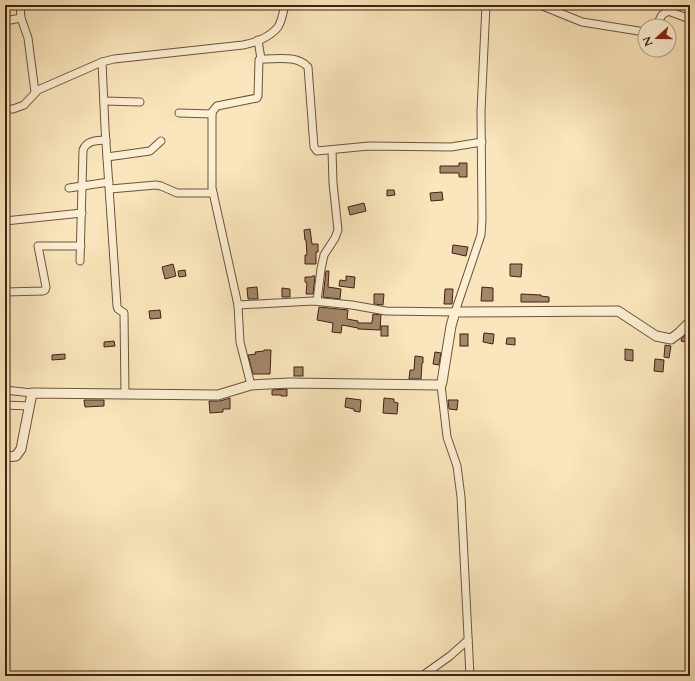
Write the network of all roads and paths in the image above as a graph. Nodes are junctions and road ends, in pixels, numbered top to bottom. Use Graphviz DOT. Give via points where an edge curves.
graph roads {
  1 [pos="20,5"];
  2 [pos="286,5"];
  3 [pos="486,5"];
  4 [pos="540,5"];
  5 [pos="22,18"];
  6 [pos="660,18"];
  7 [pos="690,19"];
  8 [pos="5,21"];
  9 [pos="637,31"];
  10 [pos="258,40"];
  11 [pos="261,59"];
  12 [pos="102,62"];
  13 [pos="35,92"];
  14 [pos="104,101"];
  15 [pos="140,102"];
  16 [pos="5,109"];
  17 [pos="179,113"];
  18 [pos="212,114"];
  19 [pos="106,140"];
  20 [pos="162,141"];
  21 [pos="482,142"];
  22 [pos="332,150"];
  23 [pos="107,157"];
  24 [pos="83,186"];
  25 [pos="109,186"];
  26 [pos="69,188"];
  27 [pos="213,192"];
  28 [pos="5,212"];
  29 [pos="82,213"];
  30 [pos="6,221"];
  31 [pos="80,246"];
  32 [pos="80,261"];
  33 [pos="5,292"];
  34 [pos="316,301"];
  35 [pos="238,306"];
  36 [pos="454,312"];
  37 [pos="690,322"];
  38 [pos="251,385"];
  39 [pos="441,385"];
  40 [pos="5,390"];
  41 [pos="32,393"];
  42 [pos="125,394"];
  43 [pos="5,405"];
  44 [pos="30,406"];
  45 [pos="5,457"];
  46 [pos="468,640"];
  47 [pos="422,676"];
  48 [pos="470,676"];
  1 -- 5 [label="street"];
  2 -- 10 [label="street" via="278,27"];
  3 -- 21 [label="street"];
  4 -- 9 [label="street" via="582,22"];
  5 -- 8 [label="street"];
  5 -- 13 [label="street" via="28,38"];
  6 -- 7 [label="street" via="668,11"];
  10 -- 11 [label="street"];
  10 -- 12 [label="street" via="243,45"];
  11 -- 18 [label="street" via="258,62 257,98 217,106"];
  11 -- 22 [label="street" via="290,58 307,65 314,147 317,151"];
  12 -- 13 [label="street"];
  12 -- 14 [label="street"];
  13 -- 16 [label="street" via="24,105"];
  14 -- 15 [label="street"];
  14 -- 19 [label="street"];
  17 -- 18 [label="street"];
  18 -- 27 [label="street"];
  19 -- 23 [label="street"];
  19 -- 24 [label="street" via="93,141 85,145"];
  20 -- 23 [label="street" via="150,151"];
  21 -- 22 [label="street" via="451,146 369,146"];
  21 -- 36 [label="street" via="481,235"];
  22 -- 34 [label="street" via="338,230 324,256"];
  23 -- 25 [label="street"];
  24 -- 25 [label="street"];
  24 -- 26 [label="street"];
  24 -- 29 [label="street"];
  25 -- 27 [label="street" via="156,185 177,193"];
  25 -- 42 [label="street" via="117,306 124,313"];
  27 -- 35 [label="street"];
  28 -- 30 [label="street"];
  29 -- 30 [label="street"];
  29 -- 31 [label="street"];
  31 -- 32 [label="street"];
  31 -- 33 [label="street" via="38,246 45,290"];
  34 -- 35 [label="street"];
  34 -- 36 [label="street" via="386,311"];
  35 -- 38 [label="street" via="240,345"];
  36 -- 37 [label="street" via="618,311 656,336 671,339"];
  36 -- 39 [label="street"];
  38 -- 39 [label="street"];
  38 -- 42 [label="street" via="218,395"];
  39 -- 46 [label="street" via="447,437 454,454 460,483"];
  40 -- 41 [label="street"];
  41 -- 42 [label="street"];
  41 -- 44 [label="street"];
  43 -- 44 [label="street"];
  44 -- 45 [label="street" via="21,449 16,456"];
  46 -- 47 [label="street"];
  46 -- 48 [label="street"];
}
